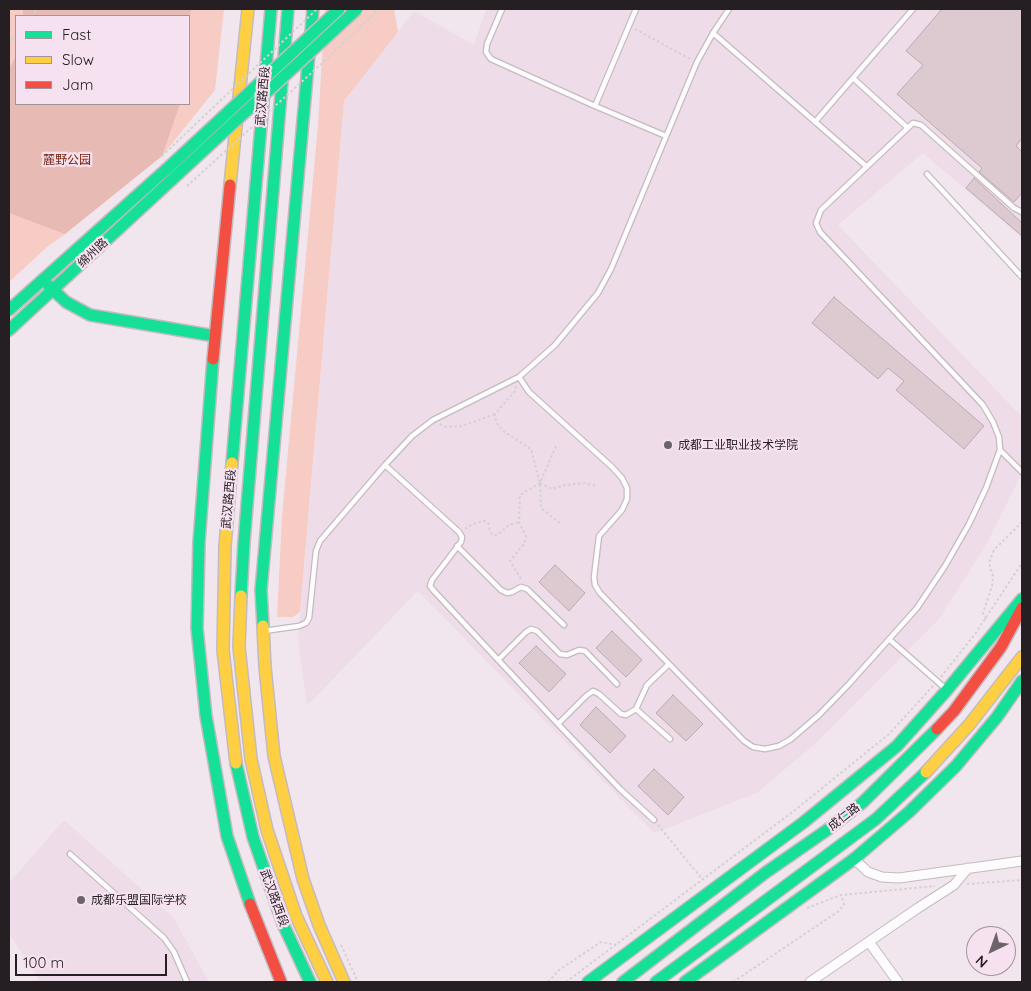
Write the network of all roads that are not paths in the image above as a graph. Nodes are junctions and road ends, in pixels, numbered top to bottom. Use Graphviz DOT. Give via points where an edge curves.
graph roads {
  1 [pos="248,9"];
  2 [pos="272,9"];
  3 [pos="288,9"];
  4 [pos="313,9"];
  5 [pos="339,9"];
  6 [pos="357,9"];
  7 [pos="502,9"];
  8 [pos="636,9"];
  9 [pos="729,9"];
  10 [pos="913,9"];
  11 [pos="713,33"];
  12 [pos="853,78"];
  13 [pos="595,106"];
  14 [pos="815,122"];
  15 [pos="908,128"];
  16 [pos="666,136"];
  17 [pos="866,166"];
  18 [pos="174,170"];
  19 [pos="927,174"];
  20 [pos="1022,212"];
  21 [pos="1022,277"];
  22 [pos="43,280"];
  23 [pos="53,290"];
  24 [pos="9,310"];
  25 [pos="9,330"];
  26 [pos="215,336"];
  27 [pos="519,377"];
  28 [pos="1000,450"];
  29 [pos="385,465"];
  30 [pos="1022,472"];
  31 [pos="457,546"];
  32 [pos="1022,599"];
  33 [pos="1022,608"];
  34 [pos="564,625"];
  35 [pos="263,631"];
  36 [pos="890,640"];
  37 [pos="1022,658"];
  38 [pos="498,660"];
  39 [pos="669,664"];
  40 [pos="1022,682"];
  41 [pos="618,684"];
  42 [pos="947,690"];
  43 [pos="636,709"];
  44 [pos="558,724"];
  45 [pos="670,739"];
  46 [pos="654,820"];
  47 [pos="70,854"];
  48 [pos="854,859"];
  49 [pos="1022,861"];
  50 [pos="968,868"];
  51 [pos="869,942"];
  52 [pos="309,980"];
  53 [pos="187,982"];
  54 [pos="281,982"];
  55 [pos="328,982"];
  56 [pos="344,982"];
  57 [pos="588,982"];
  58 [pos="623,982"];
  59 [pos="656,982"];
  60 [pos="685,982"];
  61 [pos="810,982"];
  62 [pos="898,982"];
  1 -- 26 [label="main road"];
  2 -- 52 [label="main road, 武汉路西段" via="225,546 224,650 236,763 253,837 283,924"];
  3 -- 55 [label="main road, 武汉路西段" via="245,532 239,647 251,759 267,830 296,916"];
  4 -- 35 [label="main road" via="262,590"];
  5 -- 18 [label="main road, bridge"];
  6 -- 18 [label="main road, bridge"];
  7 -- 13 [label="lane" via="487,44 486,52 491,59"];
  8 -- 13 [label="lane"];
  9 -- 11 [label="lane"];
  10 -- 12 [label="lane"];
  11 -- 14 [label="lane"];
  11 -- 16 [label="lane" via="697,62"];
  12 -- 14 [label="lane"];
  12 -- 15 [label="lane"];
  13 -- 16 [label="lane"];
  14 -- 17 [label="lane"];
  15 -- 17 [label="lane"];
  15 -- 20 [label="lane" via="913,123 921,125"];
  16 -- 27 [label="lane" via="598,294 554,345"];
  17 -- 28 [label="lane" via="820,210 816,223 820,232 984,405 999,437"];
  18 -- 22 [label="main road, 绵州路"];
  18 -- 23 [label="main road, 绵州路"];
  19 -- 21 [label="lane"];
  22 -- 23 [label="main road"];
  22 -- 24 [label="main road, 绵州路"];
  23 -- 25 [label="main road, 绵州路"];
  23 -- 26 [label="main road" via="66,302 90,315"];
  26 -- 54 [label="main road" via="199,542 197,628 206,716 227,836 254,917"];
  27 -- 29 [label="lane" via="433,420 412,436"];
  27 -- 39 [label="lane" via="529,392 622,478 627,488 627,500 599,536 596,585"];
  28 -- 30 [label="lane"];
  28 -- 36 [label="lane" via="969,524 945,566 917,608"];
  29 -- 31 [label="lane" via="460,532 461,542"];
  29 -- 35 [label="lane" via="320,541 316,550 310,618 299,626"];
  31 -- 34 [label="lane" via="501,590 507,593 521,587 527,589"];
  31 -- 38 [label="lane" via="430,586"];
  32 -- 42 [label="main road"];
  33 -- 58 [label="main road, 成仁路" via="1001,647 954,711 862,803"];
  35 -- 56 [label="main road" via="274,756 288,822 303,879"];
  36 -- 39 [label="lane" via="819,715 791,739 765,749 744,741"];
  36 -- 42 [label="lane"];
  37 -- 59 [label="main road, 成仁路" via="932,767 876,819"];
  38 -- 41 [label="lane" via="531,629 560,654 567,656 585,651"];
  38 -- 44 [label="lane"];
  39 -- 43 [label="lane" via="647,685"];
  40 -- 48 [label="main road" via="956,766"];
  42 -- 57 [label="main road" via="889,753 804,822"];
  43 -- 44 [label="lane" via="626,715 621,714 593,691"];
  43 -- 45 [label="lane"];
  44 -- 46 [label="lane"];
  47 -- 53 [label="lane" via="164,938"];
  48 -- 50 [label="street" via="868,872 882,877 899,878"];
  48 -- 60 [label="main road"];
  49 -- 50 [label="street"];
  50 -- 51 [label="street" via="954,886"];
  51 -- 61 [label="street"];
  51 -- 62 [label="street"];
}
